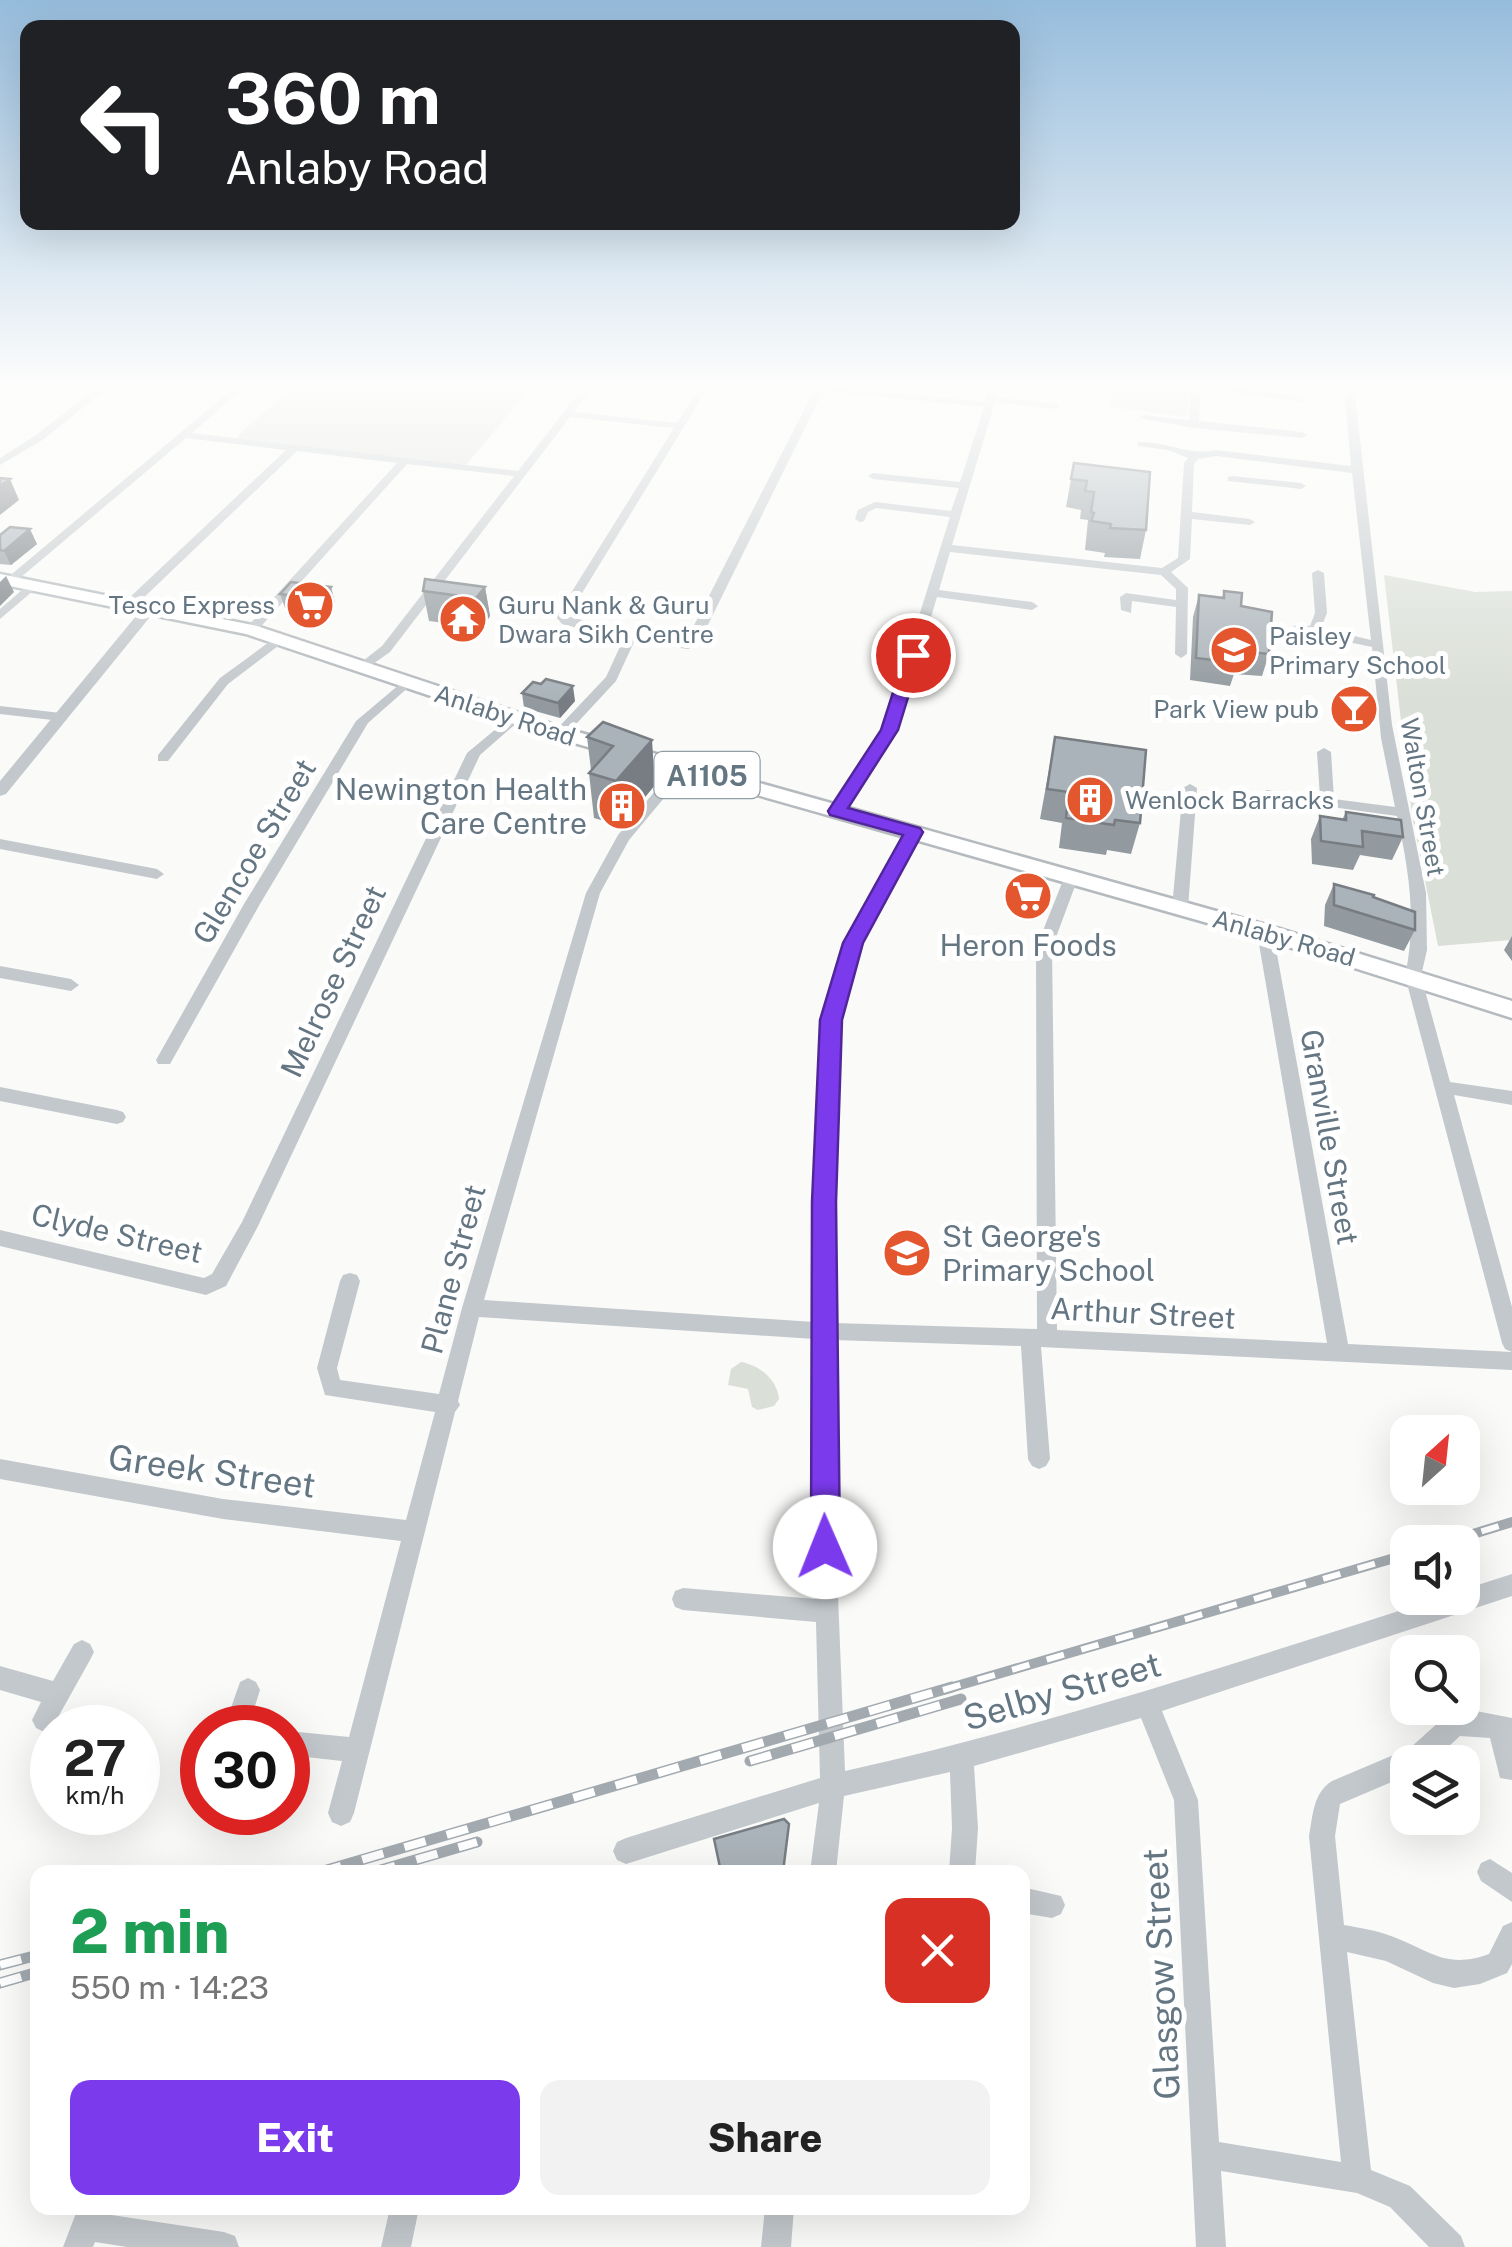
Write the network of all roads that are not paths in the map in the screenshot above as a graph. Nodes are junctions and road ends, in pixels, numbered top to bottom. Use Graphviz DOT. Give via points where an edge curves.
graph roads {
  1 [pos="114,491"];
  2 [pos="252,491"];
  3 [pos="377,491"];
  4 [pos="507,491"];
  5 [pos="640,491"];
  6 [pos="770,491"];
  7 [pos="963,491"];
  8 [pos="1188,491"];
  9 [pos="1358,491"];
  10 [pos="1188,515"];
  11 [pos="956,516"];
  12 [pos="844,518"];
  13 [pos="1241,525"];
  14 [pos="946,548"];
  15 [pos="1164,572"];
  16 [pos="1300,579"];
  17 [pos="5,580"];
  18 [pos="34,585"];
  19 [pos="932,594"];
  20 [pos="1181,604"];
  21 [pos="141,605"];
  22 [pos="1032,606"];
  23 [pos="1127,610"];
  24 [pos="0,615"];
  25 [pos="1299,627"];
  26 [pos="251,630"];
  27 [pos="1314,631"];
  28 [pos="630,638"];
  29 [pos="280,640"];
  30 [pos="1378,645"];
  31 [pos="1181,654"];
  32 [pos="363,667"];
  33 [pos="407,682"];
  34 [pos="0,710"];
  35 [pos="61,717"];
  36 [pos="514,718"];
  37 [pos="560,734"];
  38 [pos="1324,752"];
  39 [pos="163,758"];
  40 [pos="682,768"];
  41 [pos="1190,788"];
  42 [pos="0,791"];
  43 [pos="1267,794"];
  44 [pos="1327,801"];
  45 [pos="837,811"];
  46 [pos="1404,812"];
  47 [pos="914,832"];
  48 [pos="0,844"];
  49 [pos="158,874"];
  50 [pos="1071,878"];
  51 [pos="1180,908"];
  52 [pos="1265,932"];
  53 [pos="0,972"];
  54 [pos="1413,976"];
  55 [pos="71,985"];
  56 [pos="1512,999"];
  57 [pos="1512,1010"];
  58 [pos="164,1060"];
  59 [pos="1442,1087"];
  60 [pos="0,1094"];
  61 [pos="1512,1098"];
  62 [pos="117,1117"];
  63 [pos="0,1238"];
  64 [pos="219,1280"];
  65 [pos="350,1281"];
  66 [pos="472,1308"];
  67 [pos="824,1331"];
  68 [pos="1038,1338"];
  69 [pos="1512,1343"];
  70 [pos="1339,1352"];
  71 [pos="1512,1361"];
  72 [pos="450,1405"];
  73 [pos="1039,1460"];
  74 [pos="0,1469"];
  75 [pos="416,1532"];
  76 [pos="1512,1584"];
  77 [pos="683,1599"];
  78 [pos="828,1612"];
  79 [pos="82,1652"];
  80 [pos="0,1678"];
  81 [pos="248,1690"];
  82 [pos="59,1695"];
  83 [pos="1148,1704"];
  84 [pos="53,1705"];
  85 [pos="243,1705"];
  86 [pos="1506,1729"];
  87 [pos="310,1745"];
  88 [pos="358,1750"];
  89 [pos="961,1757"];
  90 [pos="1509,1769"];
  91 [pos="834,1786"];
  92 [pos="341,1812"];
  93 [pos="626,1851"];
  94 [pos="823,1865"];
  95 [pos="962,1865"];
  96 [pos="1490,1872"];
  97 [pos="1512,1890"];
  98 [pos="1030,1902"];
  99 [pos="1052,1906"];
  100 [pos="1512,1934"];
  101 [pos="1330,1935"];
  102 [pos="1206,2154"];
  103 [pos="1357,2178"];
  104 [pos="403,2215"];
  105 [pos="779,2215"];
  106 [pos="85,2227"];
  107 [pos="224,2247"];
  108 [pos="396,2247"];
  109 [pos="776,2247"];
  110 [pos="1211,2247"];
  111 [pos="1450,2247"];
  1 -- 17 [label="street"];
  2 -- 21 [label="street"];
  3 -- 26 [label="street"];
  4 -- 32 [label="street" via="386,649"];
  5 -- 28 [label="street" via="562,617"];
  6 -- 28 [label="street" via="694,642"];
  7 -- 11 [label="street"];
  8 -- 10 [label="street"];
  9 -- 30 [label="street, Walton Street"];
  10 -- 13 [label="street"];
  10 -- 15 [label="street" via="1184,560"];
  11 -- 12 [label="street" via="875,505 862,510 866,520"];
  11 -- 14 [label="street"];
  14 -- 15 [label="street"];
  14 -- 19 [label="street"];
  15 -- 20 [label="street" via="1182,588"];
  16 -- 27 [label="street" via="1318,577 1321,613"];
  17 -- 18 [label="main road, Anlaby Road / A1105"];
  18 -- 21 [label="main road, Anlaby Road / A1105"];
  18 -- 24 [label="street"];
  19 -- 22 [label="street"];
  19 -- 45 [label="street" via="890,730"];
  20 -- 23 [label="street" via="1126,597"];
  20 -- 31 [label="street"];
  21 -- 26 [label="main road, Anlaby Road / A1105"];
  21 -- 35 [label="street"];
  25 -- 27 [label="street"];
  26 -- 29 [label="main road, Anlaby Road / A1105"];
  27 -- 30 [label="street"];
  28 -- 37 [label="street" via="612,678"];
  29 -- 32 [label="main road, Anlaby Road / A1105"];
  29 -- 39 [label="street" via="224,682"];
  30 -- 46 [label="street, Walton Street" via="1389,749"];
  32 -- 33 [label="main road, Anlaby Road / A1105"];
  33 -- 36 [label="main road, Anlaby Road / A1105"];
  33 -- 58 [label="street, Glencoe Street" via="363,721"];
  34 -- 35 [label="street"];
  35 -- 42 [label="street"];
  36 -- 37 [label="main road, Anlaby Road / A1105"];
  36 -- 64 [label="street, Melrose Street" via="474,753"];
  37 -- 40 [label="main road, Anlaby Road / A1105"];
  38 -- 44 [label="street"];
  40 -- 45 [label="main road, Anlaby Road / A1105"];
  40 -- 66 [label="street, Plane Street" via="623,838 593,893"];
  41 -- 51 [label="street"];
  43 -- 44 [label="street"];
  44 -- 46 [label="street"];
  45 -- 47 [label="main road, Anlaby Road / A1105"];
  46 -- 54 [label="street, Walton Street" via="1421,924"];
  47 -- 50 [label="main road, Anlaby Road / A1105"];
  47 -- 67 [label="street" via="853,943 831,1020"];
  48 -- 49 [label="street"];
  50 -- 51 [label="main road, Anlaby Road / A1105"];
  50 -- 68 [label="street" via="1044,948"];
  51 -- 52 [label="main road, Anlaby Road / A1105"];
  52 -- 54 [label="main road, Anlaby Road / A1105"];
  52 -- 70 [label="street, Granville Street"];
  53 -- 55 [label="street"];
  54 -- 56 [label="main road, Anlaby Road / A1105"];
  54 -- 57 [label="main road, Anlaby Road / A1105"];
  54 -- 59 [label="street"];
  59 -- 61 [label="street"];
  59 -- 69 [label="street"];
  60 -- 62 [label="street"];
  63 -- 64 [label="street, Clyde Street" via="206,1287"];
  65 -- 72 [label="street" via="327,1368 332,1388"];
  66 -- 67 [label="street, Arthur Street"];
  66 -- 72 [label="street, Plane Street"];
  67 -- 68 [label="street, Arthur Street"];
  67 -- 78 [label="street"];
  68 -- 70 [label="street, Arthur Street"];
  68 -- 73 [label="street"];
  70 -- 71 [label="street, Arthur Street"];
  72 -- 75 [label="street, Plane Street"];
  74 -- 75 [label="street, Greek Street" via="223,1509"];
  75 -- 88 [label="street, Plane Street"];
  76 -- 83 [label="street, Selby Street"];
  77 -- 78 [label="street"];
  78 -- 91 [label="street"];
  79 -- 82 [label="street"];
  80 -- 82 [label="street"];
  81 -- 85 [label="street"];
  82 -- 84 [label="street"];
  83 -- 89 [label="street, Selby Street"];
  83 -- 102 [label="street, Glasgow Street" via="1186,1800"];
  86 -- 90 [label="street"];
  86 -- 101 [label="street" via="1464,1723 1439,1735 1416,1758 1330,1797 1322,1836"];
  87 -- 88 [label="street"];
  88 -- 92 [label="street, Plane Street"];
  89 -- 91 [label="street, Selby Street"];
  89 -- 95 [label="street"];
  91 -- 93 [label="street, Selby Street"];
  91 -- 94 [label="street"];
  96 -- 97 [label="street"];
  98 -- 99 [label="street"];
  100 -- 101 [label="street" via="1498,1964 1465,1978 1432,1971 1391,1949"];
  101 -- 103 [label="street"];
  102 -- 103 [label="street"];
  102 -- 110 [label="street, Glasgow Street"];
  103 -- 111 [label="street" via="1400,2196"];
  104 -- 108 [label="street"];
  105 -- 109 [label="street"];
  106 -- 107 [label="street"];
}
